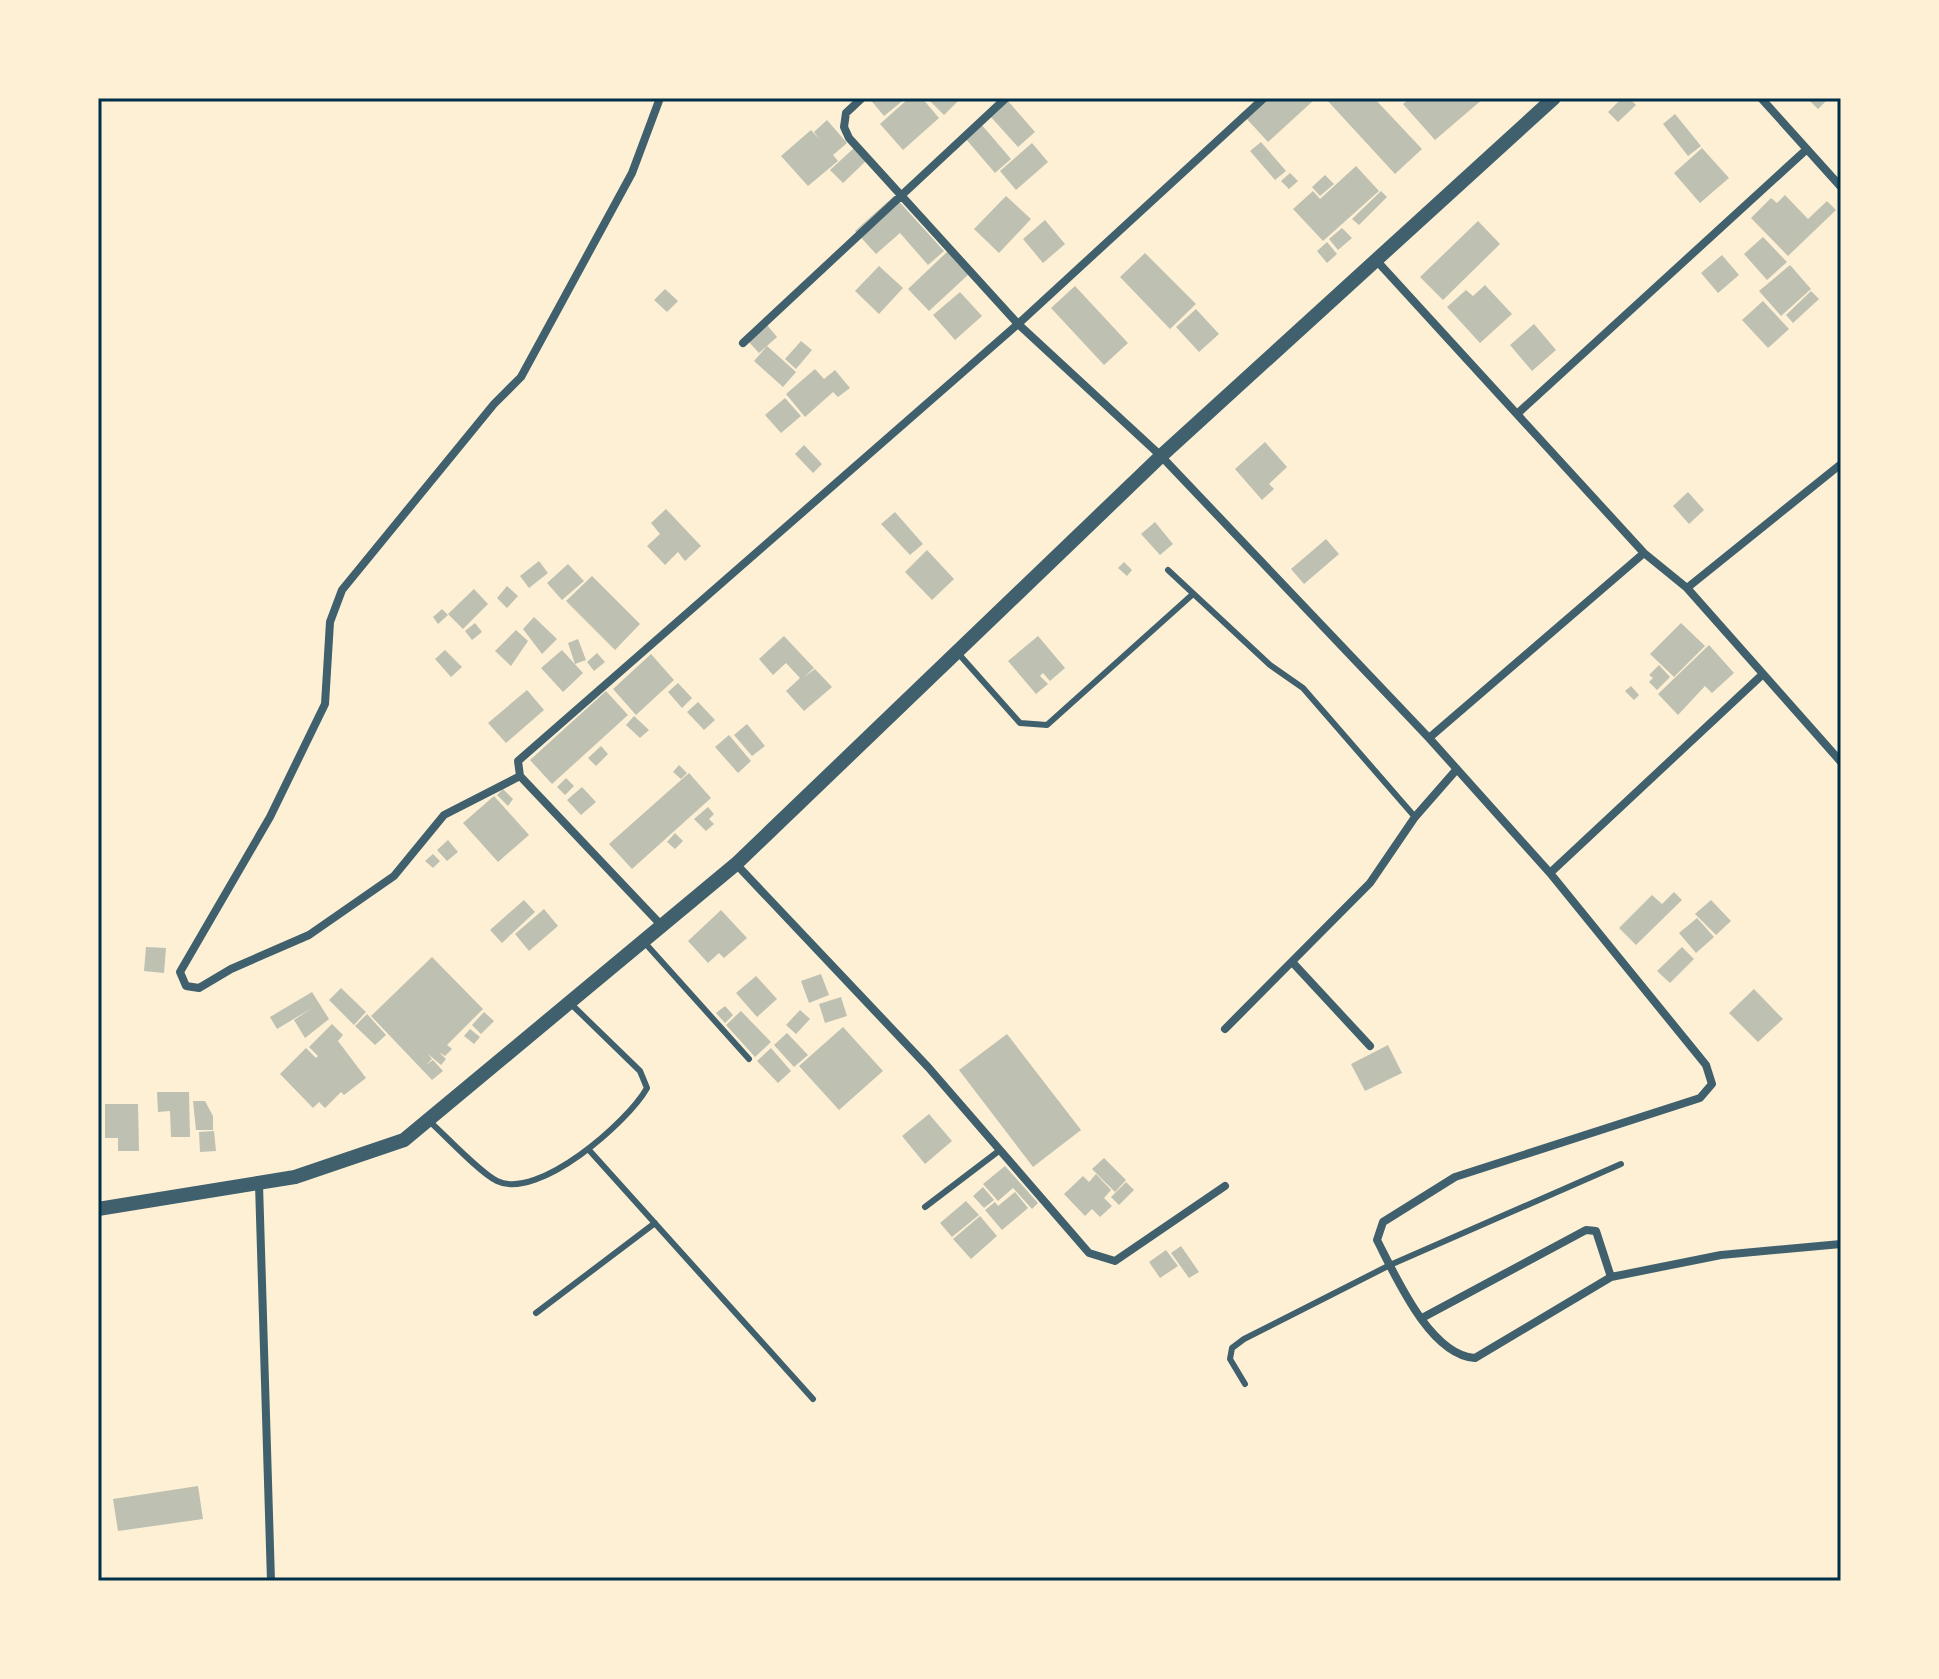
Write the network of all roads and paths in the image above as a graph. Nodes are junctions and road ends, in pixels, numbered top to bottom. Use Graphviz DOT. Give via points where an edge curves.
graph roads {
  1 [pos="660,98"];
  2 [pos="862,98"];
  3 [pos="1006,98"];
  4 [pos="1264,98"];
  5 [pos="1554,98"];
  6 [pos="1761,98"];
  7 [pos="1807,149"];
  8 [pos="1841,187"];
  9 [pos="899,195"];
  10 [pos="1376,260"];
  11 [pos="1018,324"];
  12 [pos="743,343"];
  13 [pos="1517,414"];
  14 [pos="1161,456"];
  15 [pos="1841,464"];
  16 [pos="1644,553"];
  17 [pos="1168,570"];
  18 [pos="1687,588"];
  19 [pos="1193,594"];
  20 [pos="957,652"];
  21 [pos="1763,674"];
  22 [pos="1429,738"];
  23 [pos="1841,762"];
  24 [pos="1457,769"];
  25 [pos="520,776"];
  26 [pos="1415,817"];
  27 [pos="736,864"];
  28 [pos="1550,873"];
  29 [pos="663,927"];
  30 [pos="644,941"];
  31 [pos="1294,964"];
  32 [pos="570,1003"];
  33 [pos="1225,1029"];
  34 [pos="1370,1046"];
  35 [pos="749,1059"];
  36 [pos="428,1120"];
  37 [pos="589,1150"];
  38 [pos="1000,1150"];
  39 [pos="1621,1164"];
  40 [pos="259,1184"];
  41 [pos="1225,1186"];
  42 [pos="925,1207"];
  43 [pos="98,1209"];
  44 [pos="655,1223"];
  45 [pos="1841,1244"];
  46 [pos="1390,1265"];
  47 [pos="1611,1277"];
  48 [pos="536,1313"];
  49 [pos="1422,1318"];
  50 [pos="1245,1384"];
  51 [pos="813,1399"];
  52 [pos="271,1581"];
  1 -- 25 [label="street" via="632,173 521,377 342,590 330,622 325,704 270,817 180,972 186,986 199,988 309,935 394,876 444,815"];
  2 -- 9 [label="street" via="846,113 844,127"];
  3 -- 9 [label="street"];
  4 -- 11 [label="street"];
  5 -- 10 [label="street"];
  6 -- 7 [label="street"];
  7 -- 8 [label="street"];
  7 -- 13 [label="street"];
  9 -- 11 [label="street"];
  9 -- 12 [label="street"];
  10 -- 13 [label="street"];
  10 -- 14 [label="street"];
  11 -- 14 [label="street"];
  11 -- 25 [label="street" via="518,761"];
  13 -- 16 [label="street"];
  14 -- 20 [label="street"];
  14 -- 22 [label="street"];
  15 -- 18 [label="street"];
  16 -- 18 [label="street"];
  16 -- 22 [label="street"];
  17 -- 19 [label="lane"];
  18 -- 21 [label="street"];
  19 -- 20 [label="lane" via="1047,725 1020,723"];
  19 -- 26 [label="lane" via="1303,688"];
  20 -- 27 [label="street"];
  21 -- 23 [label="street"];
  21 -- 28 [label="street"];
  22 -- 24 [label="street"];
  24 -- 26 [label="street"];
  24 -- 28 [label="street"];
  25 -- 29 [label="street"];
  26 -- 31 [label="street" via="1370,883"];
  27 -- 29 [label="street"];
  27 -- 38 [label="street"];
  28 -- 46 [label="street" via="1706,1065 1712,1084 1700,1098 1681,1106 1455,1177 1383,1222 1377,1240"];
  29 -- 30 [label="street"];
  30 -- 32 [label="street"];
  30 -- 35 [label="lane"];
  31 -- 33 [label="street"];
  31 -- 34 [label="street"];
  32 -- 36 [label="street"];
  32 -- 37 [label="lane" via="640,1071 647,1088 638,1104"];
  36 -- 37 [label="lane" via="498,1182 525,1185"];
  36 -- 40 [label="street" via="404,1140"];
  37 -- 44 [label="lane"];
  38 -- 41 [label="street" via="1089,1253 1115,1261"];
  38 -- 42 [label="lane"];
  39 -- 46 [label="lane"];
  40 -- 43 [label="street"];
  40 -- 52 [label="street"];
  44 -- 48 [label="lane"];
  44 -- 51 [label="lane"];
  45 -- 47 [label="street" via="1721,1255"];
  46 -- 49 [label="street"];
  46 -- 50 [label="lane" via="1232,1348 1230,1359"];
  47 -- 49 [label="street" via="1475,1358 1461,1357 1439,1343"];
  47 -- 49 [label="street" via="1596,1231 1586,1230"];
}
